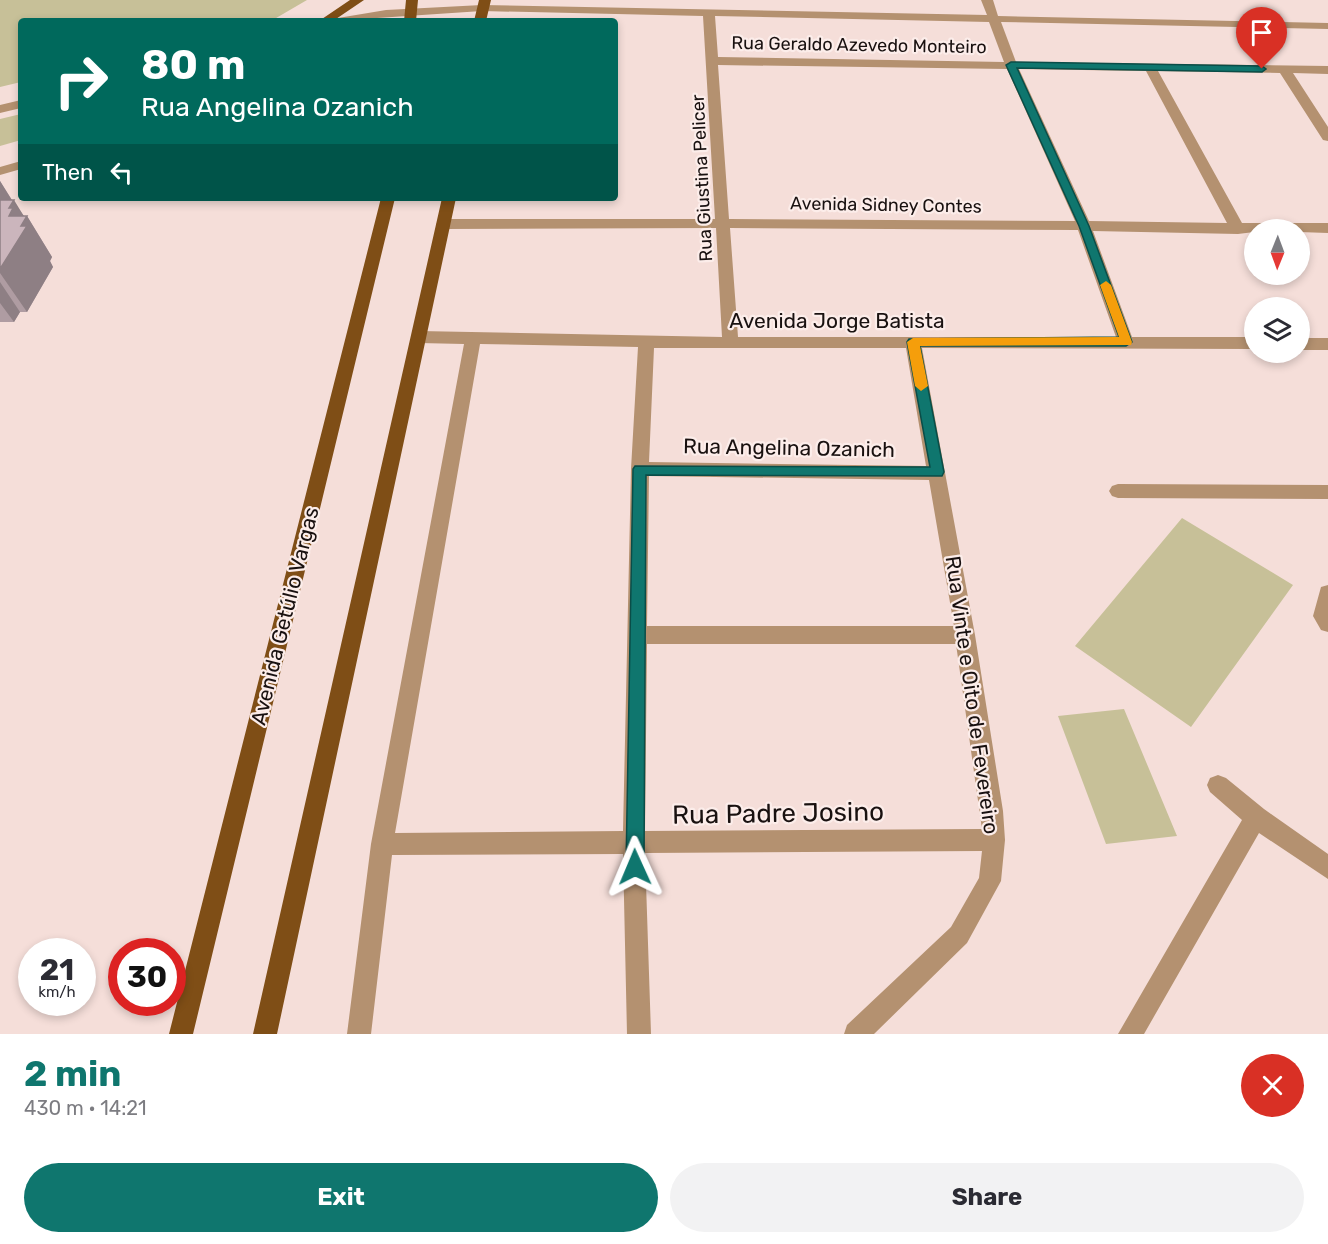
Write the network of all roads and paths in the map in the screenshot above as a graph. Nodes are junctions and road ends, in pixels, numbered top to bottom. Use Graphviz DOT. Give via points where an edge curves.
graph roads {
  1 [pos="358,0"];
  2 [pos="987,0"];
  3 [pos="483,4"];
  4 [pos="411,11"];
  5 [pos="710,13"];
  6 [pos="569,16"];
  7 [pos="330,18"];
  8 [pos="356,18"];
  9 [pos="994,20"];
  10 [pos="1328,26"];
  11 [pos="713,61"];
  12 [pos="1011,65"];
  13 [pos="1150,68"];
  14 [pos="1284,69"];
  15 [pos="1328,70"];
  16 [pos="18,105"];
  17 [pos="0,109"];
  18 [pos="1328,137"];
  19 [pos="18,166"];
  20 [pos="0,171"];
  21 [pos="387,201"];
  22 [pos="448,201"];
  23 [pos="722,223"];
  24 [pos="443,224"];
  25 [pos="1084,226"];
  26 [pos="1328,228"];
  27 [pos="1238,229"];
  28 [pos="419,337"];
  29 [pos="472,338"];
  30 [pos="730,341"];
  31 [pos="646,342"];
  32 [pos="913,342"];
  33 [pos="1126,342"];
  34 [pos="1244,343"];
  35 [pos="1310,344"];
  36 [pos="1328,344"];
  37 [pos="640,469"];
  38 [pos="937,472"];
  39 [pos="1118,491"];
  40 [pos="1328,492"];
  41 [pos="1328,593"];
  42 [pos="1328,624"];
  43 [pos="637,635"];
  44 [pos="965,635"];
  45 [pos="1218,785"];
  46 [pos="1257,817"];
  47 [pos="994,840"];
  48 [pos="634,843"];
  49 [pos="382,844"];
  50 [pos="1328,868"];
  51 [pos="181,1034"];
  52 [pos="265,1034"];
  53 [pos="359,1034"];
  54 [pos="639,1034"];
  55 [pos="856,1034"];
  56 [pos="1130,1034"];
  1 -- 7 [label="main road"];
  2 -- 9 [label="street"];
  3 -- 4 [label="street"];
  3 -- 6 [label="street"];
  4 -- 8 [label="street"];
  5 -- 6 [label="street"];
  5 -- 9 [label="street"];
  5 -- 11 [label="street, Rua Giustina Pelicer"];
  9 -- 10 [label="street"];
  9 -- 12 [label="street"];
  11 -- 12 [label="street, Rua Geraldo Azevedo Monteiro"];
  11 -- 23 [label="street, Rua Giustina Pelicer"];
  12 -- 13 [label="street, Rua Geraldo Azevedo Monteiro"];
  12 -- 25 [label="street"];
  13 -- 14 [label="street, Rua Geraldo Azevedo Monteiro"];
  13 -- 27 [label="street"];
  14 -- 15 [label="street, Rua Geraldo Azevedo Monteiro"];
  14 -- 18 [label="street"];
  16 -- 17 [label="street"];
  19 -- 20 [label="street"];
  21 -- 51 [label="main road, Avenida Getúlio Vargas"];
  22 -- 24 [label="main road"];
  23 -- 24 [label="street, Avenida Sidney Contes"];
  23 -- 25 [label="street, Avenida Sidney Contes"];
  23 -- 30 [label="street, Rua Giustina Pelicer"];
  24 -- 28 [label="main road"];
  25 -- 27 [label="street, Avenida Sidney Contes"];
  25 -- 33 [label="street"];
  26 -- 27 [label="street, Avenida Sidney Contes"];
  28 -- 29 [label="street, Avenida Jorge Batista"];
  28 -- 52 [label="main road"];
  29 -- 31 [label="street, Avenida Jorge Batista"];
  29 -- 49 [label="street"];
  30 -- 31 [label="street, Avenida Jorge Batista"];
  30 -- 32 [label="street, Avenida Jorge Batista"];
  31 -- 37 [label="street"];
  32 -- 33 [label="street, Avenida Jorge Batista"];
  32 -- 38 [label="street, Rua Vinte e Oito de Fevereiro"];
  33 -- 34 [label="street, Avenida Jorge Batista"];
  35 -- 36 [label="street"];
  37 -- 38 [label="street, Rua Angelina Ozanich"];
  37 -- 43 [label="street"];
  38 -- 44 [label="street, Rua Vinte e Oito de Fevereiro"];
  39 -- 40 [label="street"];
  41 -- 42 [label="street" via="1323,616"];
  43 -- 44 [label="street"];
  43 -- 48 [label="street"];
  44 -- 47 [label="street, Rua Vinte e Oito de Fevereiro"];
  45 -- 46 [label="street"];
  46 -- 50 [label="street"];
  46 -- 56 [label="street"];
  47 -- 48 [label="street, Rua Padre Josino"];
  47 -- 55 [label="street, Rua Vinte e Oito de Fevereiro" via="990,881 959,935"];
  48 -- 49 [label="street, Rua Padre Josino"];
  48 -- 54 [label="street"];
  49 -- 53 [label="street"];
}
